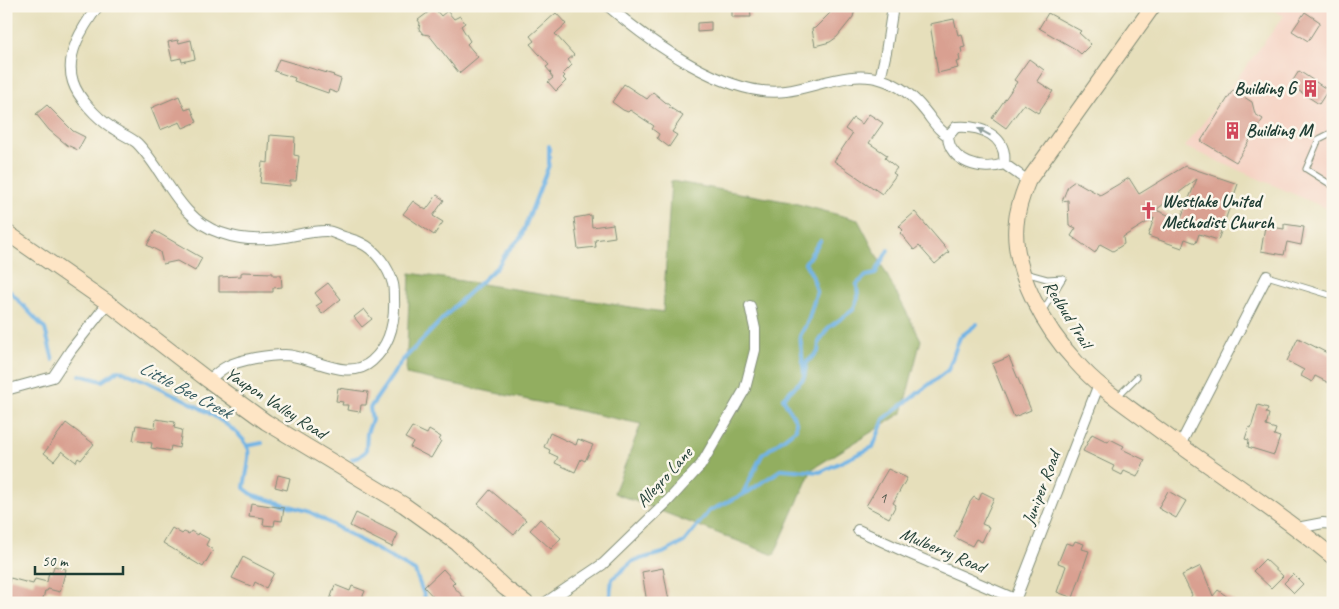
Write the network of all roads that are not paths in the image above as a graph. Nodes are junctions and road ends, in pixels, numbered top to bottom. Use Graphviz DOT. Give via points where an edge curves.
graph roads {
  1 [pos="98,6"];
  2 [pos="608,6"];
  3 [pos="893,6"];
  4 [pos="1153,6"];
  5 [pos="880,79"];
  6 [pos="1333,132"];
  7 [pos="948,136"];
  8 [pos="1004,164"];
  9 [pos="1028,181"];
  10 [pos="1333,186"];
  11 [pos="6,232"];
  12 [pos="1022,272"];
  13 [pos="1267,276"];
  14 [pos="1333,296"];
  15 [pos="108,303"];
  16 [pos="750,306"];
  17 [pos="1041,314"];
  18 [pos="1137,377"];
  19 [pos="208,380"];
  20 [pos="1099,384"];
  21 [pos="6,390"];
  22 [pos="1117,398"];
  23 [pos="1180,445"];
  24 [pos="1333,524"];
  25 [pos="1297,528"];
  26 [pos="858,530"];
  27 [pos="1333,558"];
  28 [pos="1015,601"];
  29 [pos="526,603"];
  30 [pos="545,603"];
  1 -- 19 [label="street" via="71,53 72,80 80,98 110,126 136,142 180,203 219,233 239,238 267,239 328,231 362,243 381,259 393,284 392,330 372,361 362,367 343,369 287,355 256,358 227,366"];
  2 -- 5 [label="street" via="638,31 687,63 728,82 762,91 783,92 841,78"];
  3 -- 5 [label="street"];
  4 -- 9 [label="street, Redbud Trail"];
  5 -- 7 [label="street" via="904,91"];
  6 -- 10 [label="lane" via="1319,139 1306,169"];
  7 -- 8 [label="street" via="954,154 964,161 986,167"];
  8 -- 7 [label="street, one-way" via="1002,146 990,134 978,128 956,127"];
  8 -- 9 [label="street"];
  9 -- 12 [label="street, Redbud Trail" via="1015,226"];
  11 -- 15 [label="street, Yaupon Valley Road"];
  12 -- 17 [label="street, Redbud Trail"];
  12 -- 17 [label="lane" via="1047,279 1063,278"];
  13 -- 14 [label="lane"];
  13 -- 23 [label="street"];
  15 -- 19 [label="street, Yaupon Valley Road"];
  15 -- 21 [label="street" via="53,377"];
  16 -- 30 [label="street, Allegro Lane" via="755,350 745,389 701,465 666,504 603,564"];
  17 -- 20 [label="street, Redbud Trail" via="1057,339"];
  18 -- 22 [label="lane"];
  19 -- 29 [label="street, Yaupon Valley Road" via="266,422 404,505 457,543"];
  20 -- 22 [label="street, Redbud Trail"];
  20 -- 28 [label="street, Juniper Road"];
  22 -- 23 [label="street, Redbud Trail"];
  23 -- 25 [label="street, Redbud Trail"];
  24 -- 25 [label="street"];
  25 -- 27 [label="street, Redbud Trail"];
  26 -- 28 [label="street, Mulberry Road"];
}
